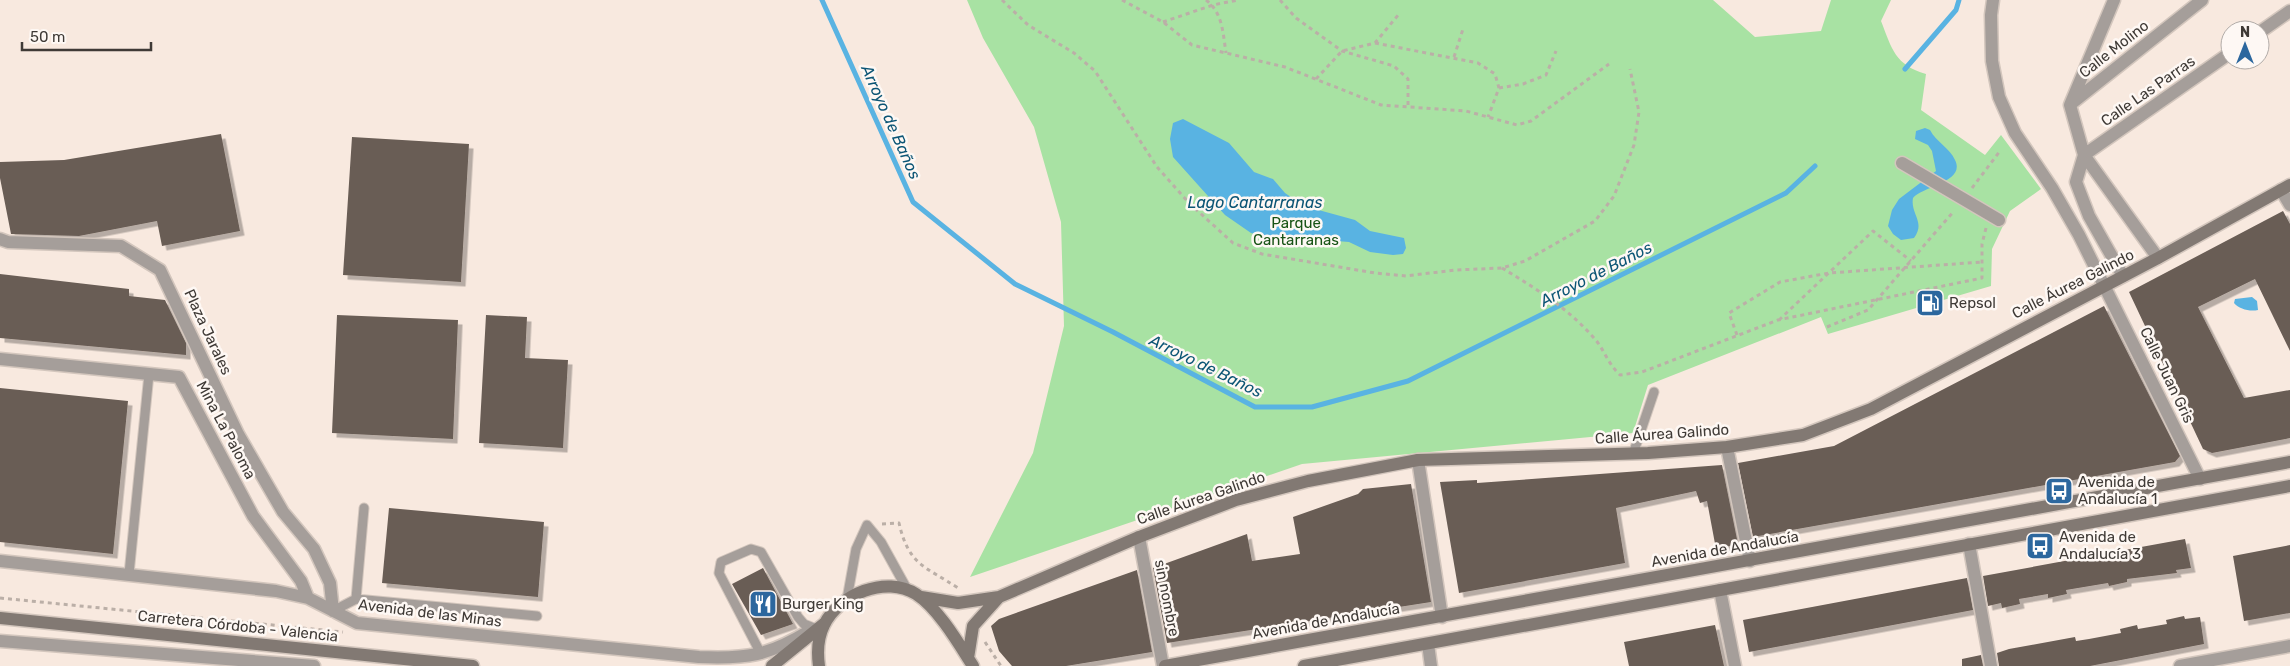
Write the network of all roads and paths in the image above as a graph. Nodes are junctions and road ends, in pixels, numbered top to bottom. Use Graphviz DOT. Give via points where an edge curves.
graph roads {
  1 [pos="1002,0"];
  2 [pos="1122,0"];
  3 [pos="1206,0"];
  4 [pos="1238,0"];
  5 [pos="1280,0"];
  6 [pos="1993,0"];
  7 [pos="2114,0"];
  8 [pos="2202,0"];
  9 [pos="1213,5"];
  10 [pos="2290,11"];
  11 [pos="1399,14"];
  12 [pos="1163,22"];
  13 [pos="2270,25"];
  14 [pos="1463,29"];
  15 [pos="1375,44"];
  16 [pos="1556,51"];
  17 [pos="1342,52"];
  18 [pos="1226,53"];
  19 [pos="1454,57"];
  20 [pos="2220,60"];
  21 [pos="1610,64"];
  22 [pos="1630,69"];
  23 [pos="1316,79"];
  24 [pos="1499,88"];
  25 [pos="2070,105"];
  26 [pos="1408,107"];
  27 [pos="1488,117"];
  28 [pos="2000,151"];
  29 [pos="2084,155"];
  30 [pos="1902,162"];
  31 [pos="2286,188"];
  32 [pos="1964,200"];
  33 [pos="2290,205"];
  34 [pos="1994,218"];
  35 [pos="0,239"];
  36 [pos="2158,258"];
  37 [pos="1911,261"];
  38 [pos="1982,262"];
  39 [pos="1502,268"];
  40 [pos="1905,268"];
  41 [pos="1829,273"];
  42 [pos="2123,276"];
  43 [pos="2105,285"];
  44 [pos="1878,300"];
  45 [pos="1778,320"];
  46 [pos="1827,327"];
  47 [pos="1737,336"];
  48 [pos="0,359"];
  49 [pos="150,374"];
  50 [pos="1654,392"];
  51 [pos="1726,447"];
  52 [pos="1633,454"];
  53 [pos="1418,460"];
  54 [pos="2290,462"];
  55 [pos="2200,479"];
  56 [pos="2290,486"];
  57 [pos="364,508"];
  58 [pos="867,525"];
  59 [pos="1138,537"];
  60 [pos="1969,544"];
  61 [pos="0,561"];
  62 [pos="1750,561"];
  63 [pos="129,574"];
  64 [pos="907,590"];
  65 [pos="1720,590"];
  66 [pos="921,597"];
  67 [pos="999,597"];
  68 [pos="0,598"];
  69 [pos="308,598"];
  70 [pos="356,599"];
  71 [pos="847,599"];
  72 [pos="967,602"];
  73 [pos="333,611"];
  74 [pos="537,616"];
  75 [pos="0,618"];
  76 [pos="1442,618"];
  77 [pos="979,620"];
  78 [pos="820,626"];
  79 [pos="347,633"];
  80 [pos="0,641"];
  81 [pos="1428,644"];
  82 [pos="2290,646"];
  83 [pos="761,654"];
  84 [pos="2234,661"];
  85 [pos="970,662"];
  86 [pos="441,663"];
  87 [pos="314,666"];
  88 [pos="407,666"];
  89 [pos="473,666"];
  90 [pos="772,666"];
  91 [pos="819,666"];
  92 [pos="1001,666"];
  93 [pos="1164,666"];
  94 [pos="1304,666"];
  95 [pos="1432,666"];
  96 [pos="1735,666"];
  97 [pos="1991,666"];
  98 [pos="2180,666"];
  1 -- 39 [label="path" via="1028,25 1074,53 1095,71 1156,167 1233,243 1262,254 1406,276"];
  2 -- 12 [label="path"];
  3 -- 9 [label="path"];
  4 -- 9 [label="path"];
  5 -- 17 [label="path" via="1296,18"];
  6 -- 43 [label="street, Calle Juan Gris" via="1992,61 1999,97 2016,133 2052,188"];
  7 -- 25 [label="street"];
  8 -- 25 [label="street, Calle Molino"];
  9 -- 12 [label="path"];
  9 -- 18 [label="path" via="1221,20"];
  10 -- 13 [label="street"];
  11 -- 15 [label="path"];
  12 -- 18 [label="path" via="1192,46"];
  14 -- 19 [label="path"];
  15 -- 17 [label="path"];
  15 -- 19 [label="path"];
  16 -- 24 [label="path" via="1546,75 1523,84"];
  17 -- 23 [label="path"];
  17 -- 26 [label="path" via="1394,66 1408,79"];
  18 -- 23 [label="path" via="1285,67"];
  19 -- 24 [label="path" via="1478,63 1495,74"];
  20 -- 29 [label="street, Calle Las Parras"];
  21 -- 27 [label="path" via="1531,121 1516,124"];
  22 -- 39 [label="path" via="1639,112 1634,145 1614,196 1595,221 1525,261"];
  23 -- 26 [label="path" via="1382,105"];
  24 -- 27 [label="path"];
  25 -- 29 [label="street"];
  26 -- 27 [label="path" via="1466,110"];
  28 -- 32 [label="path"];
  29 -- 36 [label="street"];
  29 -- 42 [label="street" via="2076,182 2089,216"];
  30 -- 32 [label="street"];
  31 -- 33 [label="street"];
  31 -- 36 [label="main road, Calle Áurea Galindo"];
  32 -- 34 [label="street"];
  32 -- 37 [label="path"];
  34 -- 38 [label="path" via="1982,244"];
  35 -- 73 [label="street, Plaza Jarales" via="8,242 122,246 160,270 238,434 283,512 314,549 330,583"];
  36 -- 42 [label="main road, Calle Áurea Galindo"];
  37 -- 40 [label="path"];
  37 -- 41 [label="path" via="1873,231"];
  38 -- 40 [label="path"];
  38 -- 44 [label="path" via="1982,278"];
  39 -- 47 [label="path" via="1550,297 1595,339 1610,367 1620,375 1642,372"];
  40 -- 41 [label="path"];
  40 -- 44 [label="path"];
  41 -- 45 [label="path"];
  41 -- 47 [label="path" via="1780,282 1729,313"];
  42 -- 43 [label="main road, Calle Áurea Galindo"];
  43 -- 51 [label="main road, Calle Áurea Galindo" via="1871,408 1802,435"];
  43 -- 55 [label="street, Calle Juan Gris"];
  44 -- 45 [label="path"];
  44 -- 46 [label="path" via="1868,310"];
  45 -- 47 [label="path"];
  48 -- 49 [label="street, Mina La Paloma"];
  49 -- 63 [label="lane"];
  49 -- 69 [label="street, Mina La Paloma" via="179,377 253,516 301,581"];
  50 -- 52 [label="lane"];
  51 -- 52 [label="main road, Calle Áurea Galindo"];
  51 -- 62 [label="street"];
  52 -- 53 [label="main road, Calle Áurea Galindo"];
  53 -- 59 [label="main road, Calle Áurea Galindo" via="1308,481 1236,500"];
  53 -- 76 [label="street"];
  54 -- 55 [label="main road, Avenida de Andalucía"];
  55 -- 62 [label="main road, Avenida de Andalucía"];
  56 -- 60 [label="main road"];
  57 -- 70 [label="lane"];
  58 -- 64 [label="lane" via="881,542"];
  58 -- 71 [label="lane" via="856,549"];
  58 -- 72 [label="path" via="898,523 903,541 914,559 929,572 957,587"];
  59 -- 67 [label="main road, Calle Áurea Galindo"];
  59 -- 93 [label="street, sin nombre"];
  60 -- 65 [label="main road"];
  60 -- 97 [label="street"];
  61 -- 63 [label="street, Avenida de las Minas"];
  62 -- 76 [label="main road, Avenida de Andalucía"];
  63 -- 69 [label="street, Avenida de las Minas" via="276,591"];
  64 -- 66 [label="main road"];
  64 -- 71 [label="main road" via="871,589"];
  65 -- 81 [label="main road"];
  65 -- 96 [label="street"];
  66 -- 72 [label="main road"];
  66 -- 85 [label="main road" via="937,614"];
  67 -- 72 [label="main road"];
  67 -- 77 [label="main road"];
  68 -- 79 [label="path"];
  69 -- 73 [label="street, Avenida de las Minas"];
  70 -- 73 [label="lane"];
  70 -- 74 [label="lane"];
  71 -- 78 [label="main road"];
  73 -- 83 [label="street, Avenida de las Minas" via="357,623 396,627 699,657"];
  75 -- 86 [label="main road, Carretera Córdoba - Valencia"];
  76 -- 93 [label="main road, Avenida de Andalucía"];
  77 -- 85 [label="main road" via="973,626"];
  77 -- 92 [label="path" via="985,643"];
  78 -- 83 [label="street, Avenida de las Minas" via="784,646"];
  78 -- 83 [label="lane" via="804,624 798,618 761,552 751,549 722,562 719,573"];
  78 -- 90 [label="main road"];
  78 -- 91 [label="main road"];
  80 -- 87 [label="street"];
  81 -- 94 [label="main road"];
  81 -- 95 [label="street"];
  82 -- 84 [label="street"];
  84 -- 98 [label="street"];
  86 -- 88 [label="street"];
  86 -- 89 [label="main road, Carretera Córdoba - Valencia"];
}
